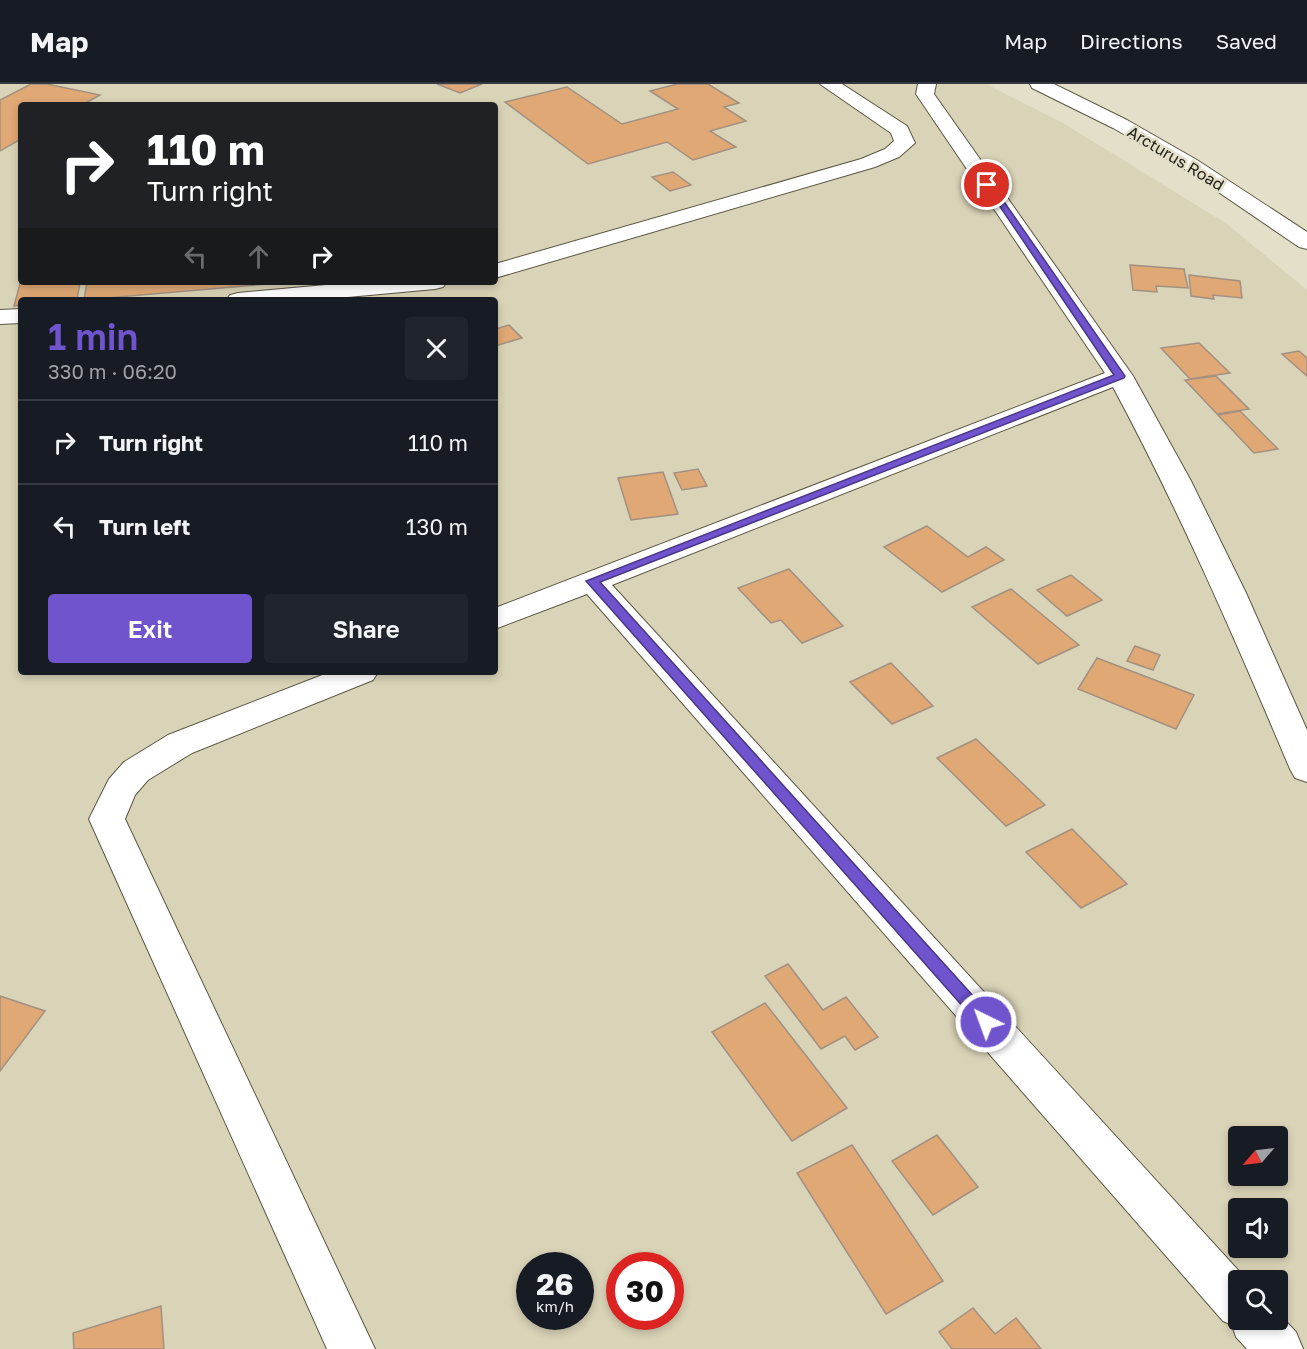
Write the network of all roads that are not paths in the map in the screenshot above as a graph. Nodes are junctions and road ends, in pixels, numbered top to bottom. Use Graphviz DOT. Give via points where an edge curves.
graph roads {
  1 [pos="829,84"];
  2 [pos="927,84"];
  3 [pos="1040,84"];
  4 [pos="1307,242"];
  5 [pos="498,270"];
  6 [pos="402,285"];
  7 [pos="271,297"];
  8 [pos="18,316"];
  9 [pos="0,317"];
  10 [pos="1120,376"];
  11 [pos="592,581"];
  12 [pos="498,618"];
  13 [pos="354,675"];
  14 [pos="1307,769"];
  15 [pos="1228,1293"];
  16 [pos="1262,1330"];
  17 [pos="351,1349"];
  18 [pos="1279,1349"];
  1 -- 5 [label="street" via="900,130 905,143 868,163"];
  2 -- 10 [label="street" via="926,94 939,114"];
  3 -- 4 [label="street, Arcturus Road" via="1180,158"];
  6 -- 7 [label="street"];
  8 -- 9 [label="street"];
  10 -- 11 [label="street"];
  10 -- 14 [label="street" via="1231,593"];
  11 -- 12 [label="street"];
  11 -- 15 [label="street"];
  13 -- 17 [label="street" via="180,744 136,771 106,819"];
  16 -- 18 [label="street"];
}
